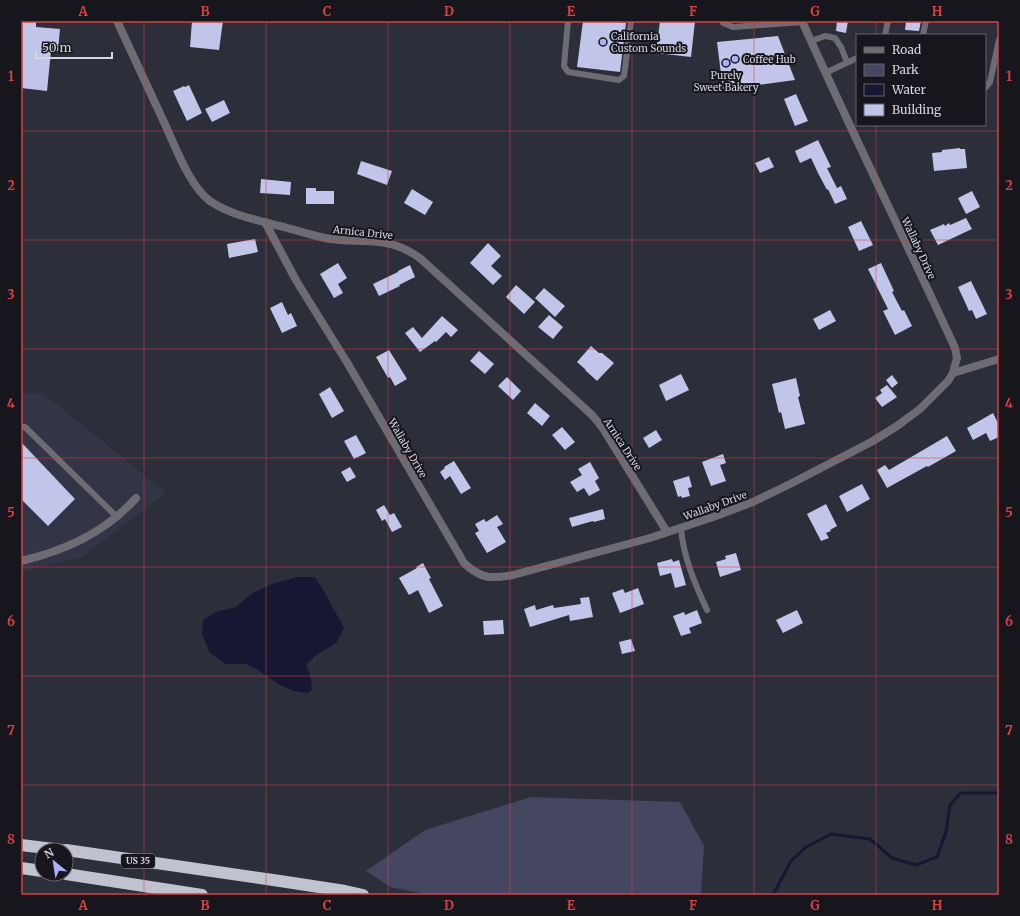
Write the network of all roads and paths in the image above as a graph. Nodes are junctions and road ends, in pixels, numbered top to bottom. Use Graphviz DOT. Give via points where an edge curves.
graph roads {
  1 [pos="117,21"];
  2 [pos="568,21"];
  3 [pos="631,21"];
  4 [pos="723,21"];
  5 [pos="888,21"];
  6 [pos="926,21"];
  7 [pos="802,22"];
  8 [pos="751,23"];
  9 [pos="886,34"];
  10 [pos="923,34"];
  11 [pos="999,40"];
  12 [pos="811,41"];
  13 [pos="856,58"];
  14 [pos="847,62"];
  15 [pos="825,73"];
  16 [pos="986,87"];
  17 [pos="264,222"];
  18 [pos="999,359"];
  19 [pos="953,373"];
  20 [pos="21,427"];
  21 [pos="136,498"];
  22 [pos="117,517"];
  23 [pos="681,528"];
  24 [pos="667,532"];
  25 [pos="21,559"];
  26 [pos="706,610"];
  27 [pos="21,845"];
  28 [pos="34,847"];
  29 [pos="74,851"];
  30 [pos="21,868"];
  31 [pos="34,870"];
  32 [pos="74,875"];
  33 [pos="202,895"];
  34 [pos="363,895"];
  1 -- 17 [label="street, Arnica Drive" via="180,157 197,187 211,202"];
  2 -- 3 [label="lane" via="564,66 568,72 619,80 624,76"];
  4 -- 8 [label="lane" via="733,27"];
  5 -- 9 [label="lane"];
  6 -- 10 [label="lane"];
  7 -- 8 [label="lane"];
  7 -- 12 [label="street, Wallaby Drive"];
  11 -- 16 [label="lane" via="990,82"];
  12 -- 14 [label="lane" via="825,36 835,38"];
  12 -- 15 [label="street, Wallaby Drive"];
  13 -- 14 [label="lane"];
  14 -- 15 [label="lane"];
  15 -- 19 [label="street, Wallaby Drive" via="955,348 957,358"];
  17 -- 24 [label="street, Arnica Drive" via="335,240 383,242 406,249 421,259 592,415"];
  17 -- 24 [label="street, Wallaby Drive" via="464,563 471,570 494,578 513,575"];
  18 -- 19 [label="street"];
  19 -- 23 [label="street, Wallaby Drive" via="920,409 874,441 753,502"];
  20 -- 22 [label="lane" via="25,427"];
  21 -- 22 [label="street"];
  22 -- 25 [label="street" via="74,544 51,553"];
  23 -- 24 [label="street, Wallaby Drive"];
  23 -- 26 [label="lane" via="682,543"];
  27 -- 28 [label="highway"];
  29 -- 34 [label="highway, US 35"];
  30 -- 31 [label="highway"];
  32 -- 33 [label="highway, US 35"];
}
